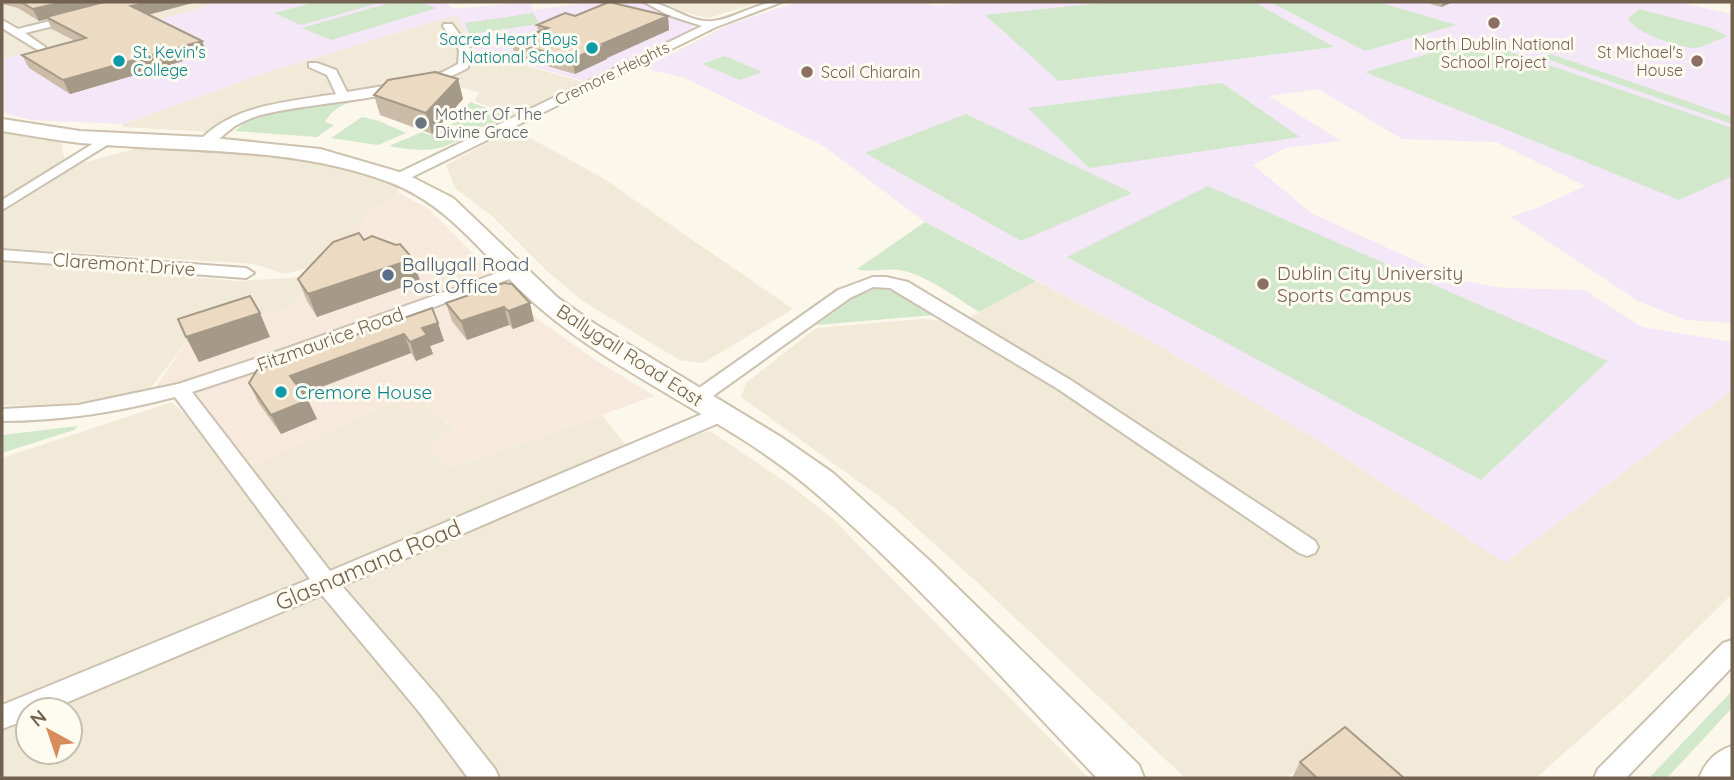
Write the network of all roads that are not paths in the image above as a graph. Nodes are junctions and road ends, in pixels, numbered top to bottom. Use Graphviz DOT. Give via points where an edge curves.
graph roads {
  1 [pos="649,2"];
  2 [pos="777,2"];
  3 [pos="83,16"];
  4 [pos="2,23"];
  5 [pos="712,24"];
  6 [pos="448,26"];
  7 [pos="18,33"];
  8 [pos="41,49"];
  9 [pos="313,65"];
  10 [pos="343,97"];
  11 [pos="2,125"];
  12 [pos="107,139"];
  13 [pos="204,143"];
  14 [pos="399,178"];
  15 [pos="2,206"];
  16 [pos="2,255"];
  17 [pos="517,271"];
  18 [pos="246,273"];
  19 [pos="181,391"];
  20 [pos="709,406"];
  21 [pos="2,415"];
  22 [pos="1307,547"];
  23 [pos="326,583"];
  24 [pos="1732,650"];
  25 [pos="7,714"];
  26 [pos="1732,764"];
  27 [pos="485,778"];
  28 [pos="1124,778"];
  29 [pos="1608,778"];
  30 [pos="1719,778"];
  1 -- 5 [label="street" via="682,18"];
  2 -- 5 [label="street, Cremore Heights"];
  3 -- 7 [label="street"];
  4 -- 7 [label="street"];
  5 -- 14 [label="street, Cremore Heights"];
  6 -- 10 [label="street" via="465,50 464,66 424,82"];
  7 -- 8 [label="street"];
  9 -- 10 [label="street" via="332,73"];
  10 -- 13 [label="street" via="259,111 232,122"];
  11 -- 12 [label="street, Ballygall Road East"];
  12 -- 13 [label="street, Ballygall Road East"];
  12 -- 15 [label="street"];
  13 -- 14 [label="street, Ballygall Road East" via="320,155"];
  14 -- 17 [label="street, Ballygall Road East" via="445,203"];
  16 -- 18 [label="street, Claremont Drive"];
  17 -- 19 [label="street, Fitzmaurice Road"];
  17 -- 20 [label="street, Ballygall Road East" via="549,303 586,330"];
  19 -- 21 [label="street, Fitzmaurice Road" via="116,407"];
  19 -- 23 [label="street"];
  20 -- 22 [label="street, Glasnamana Road" via="844,294 870,282 891,281 1065,385"];
  20 -- 23 [label="street, Glasnamana Road"];
  20 -- 28 [label="street, Ballygall Road East" via="822,481 918,570"];
  23 -- 25 [label="street, Glasnamana Road"];
  23 -- 27 [label="street"];
  24 -- 29 [label="street"];
  26 -- 30 [label="street"];
}
